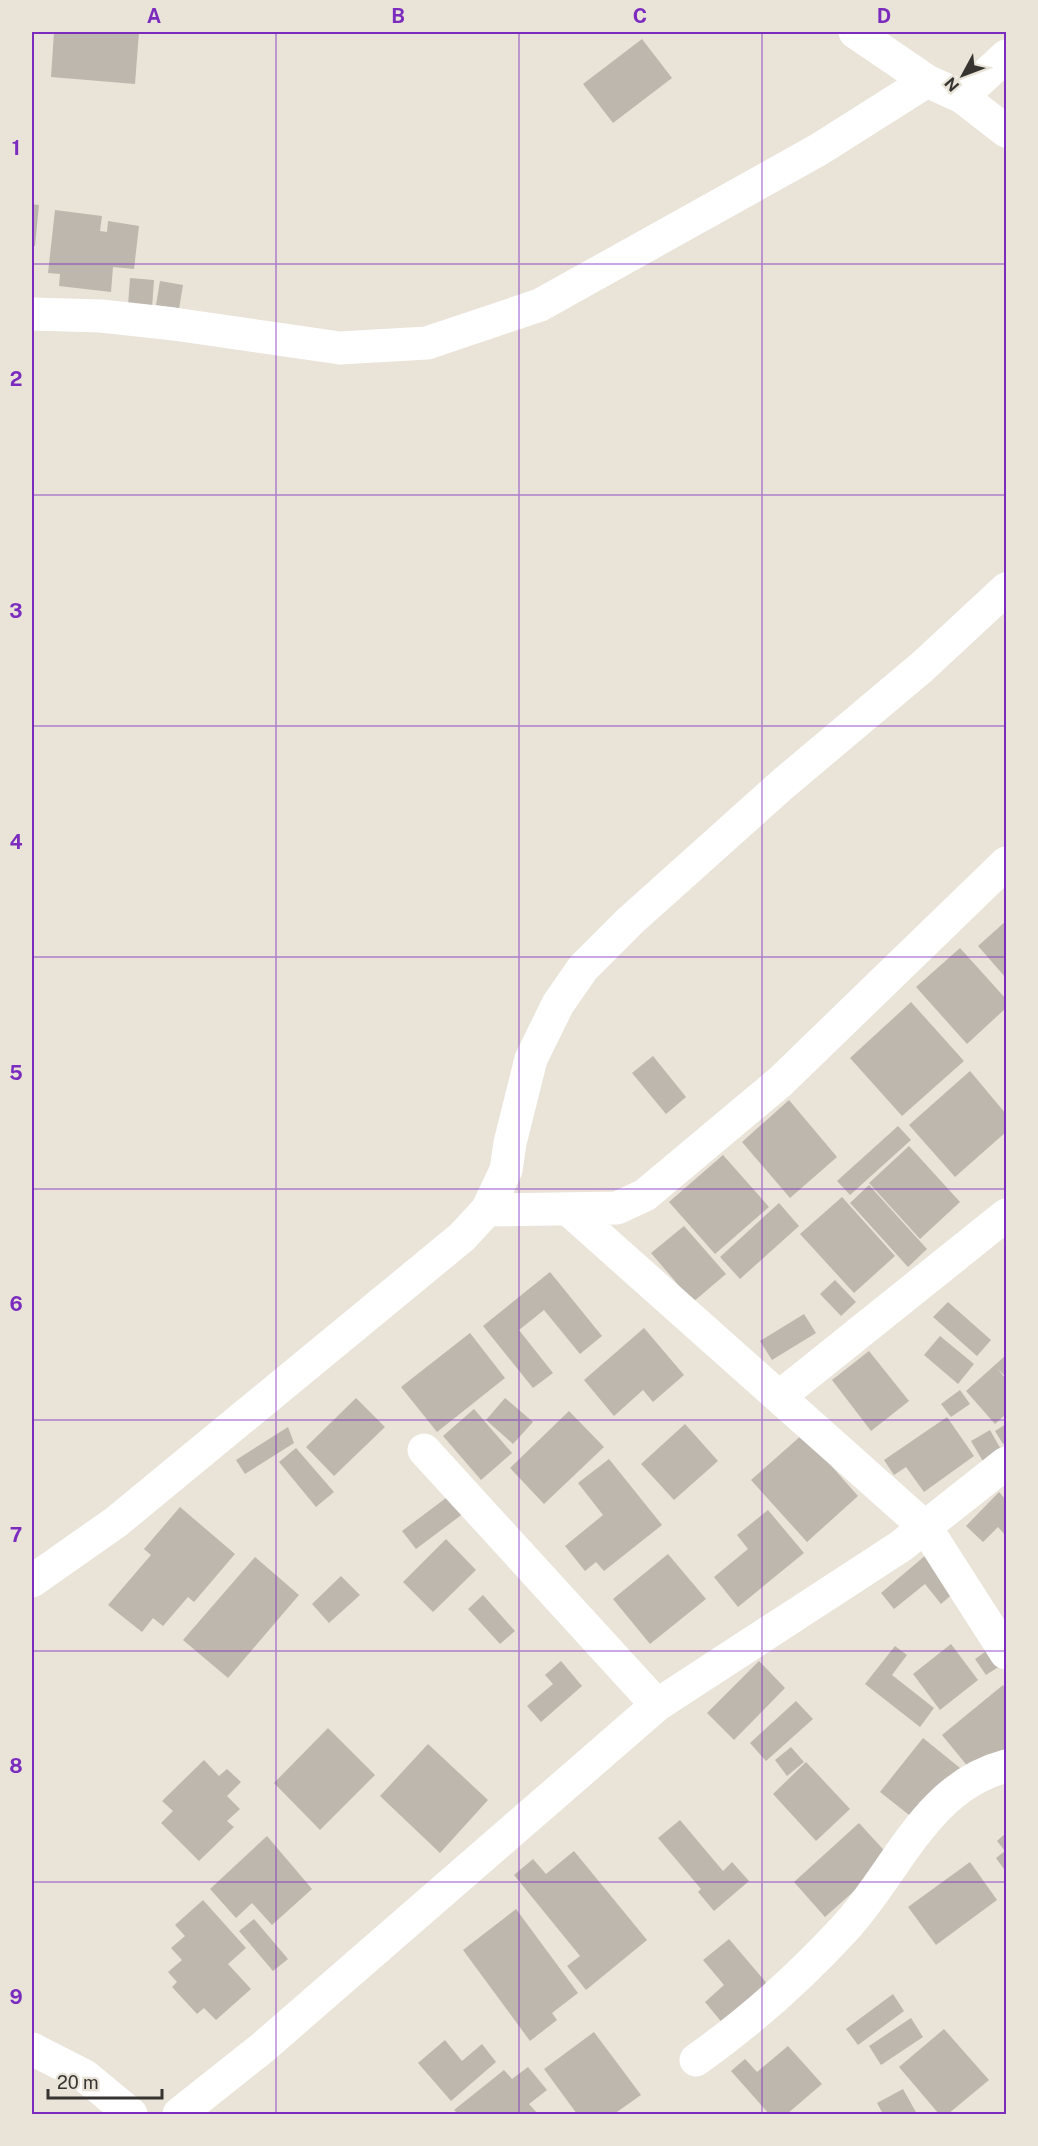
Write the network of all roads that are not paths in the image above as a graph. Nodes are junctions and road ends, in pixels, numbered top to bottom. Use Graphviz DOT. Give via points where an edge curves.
graph roads {
  1 [pos="855,32"];
  2 [pos="1006,56"];
  3 [pos="927,81"];
  4 [pos="962,97"];
  5 [pos="1006,131"];
  6 [pos="32,315"];
  7 [pos="1006,589"];
  8 [pos="1006,863"];
  9 [pos="487,1210"];
  10 [pos="569,1210"];
  11 [pos="1006,1215"];
  12 [pos="779,1397"];
  13 [pos="424,1450"];
  14 [pos="1006,1463"];
  15 [pos="926,1528"];
  16 [pos="32,1581"];
  17 [pos="1006,1653"];
  18 [pos="657,1705"];
  19 [pos="1006,1766"];
  20 [pos="32,2049"];
  21 [pos="696,2060"];
  22 [pos="131,2115"];
  23 [pos="179,2115"];
  1 -- 3 [label="street"];
  2 -- 4 [label="street"];
  3 -- 4 [label="street"];
  3 -- 6 [label="street" via="818,150 540,305 427,343 340,348 101,316"];
  4 -- 5 [label="street"];
  7 -- 9 [label="street" via="922,667 784,783 583,968 558,1004 531,1059 506,1170"];
  8 -- 10 [label="street" via="781,1081 645,1195 617,1208"];
  9 -- 10 [label="street"];
  9 -- 16 [label="street" via="462,1237 133,1508"];
  10 -- 12 [label="street"];
  11 -- 12 [label="street"];
  12 -- 15 [label="street"];
  13 -- 18 [label="street"];
  14 -- 15 [label="street"];
  15 -- 17 [label="street"];
  15 -- 18 [label="street"];
  18 -- 23 [label="street" via="261,2049"];
  19 -- 21 [label="street" via="962,1785 935,1807 847,1926 747,2024"];
  20 -- 22 [label="street" via="85,2076"];
}
